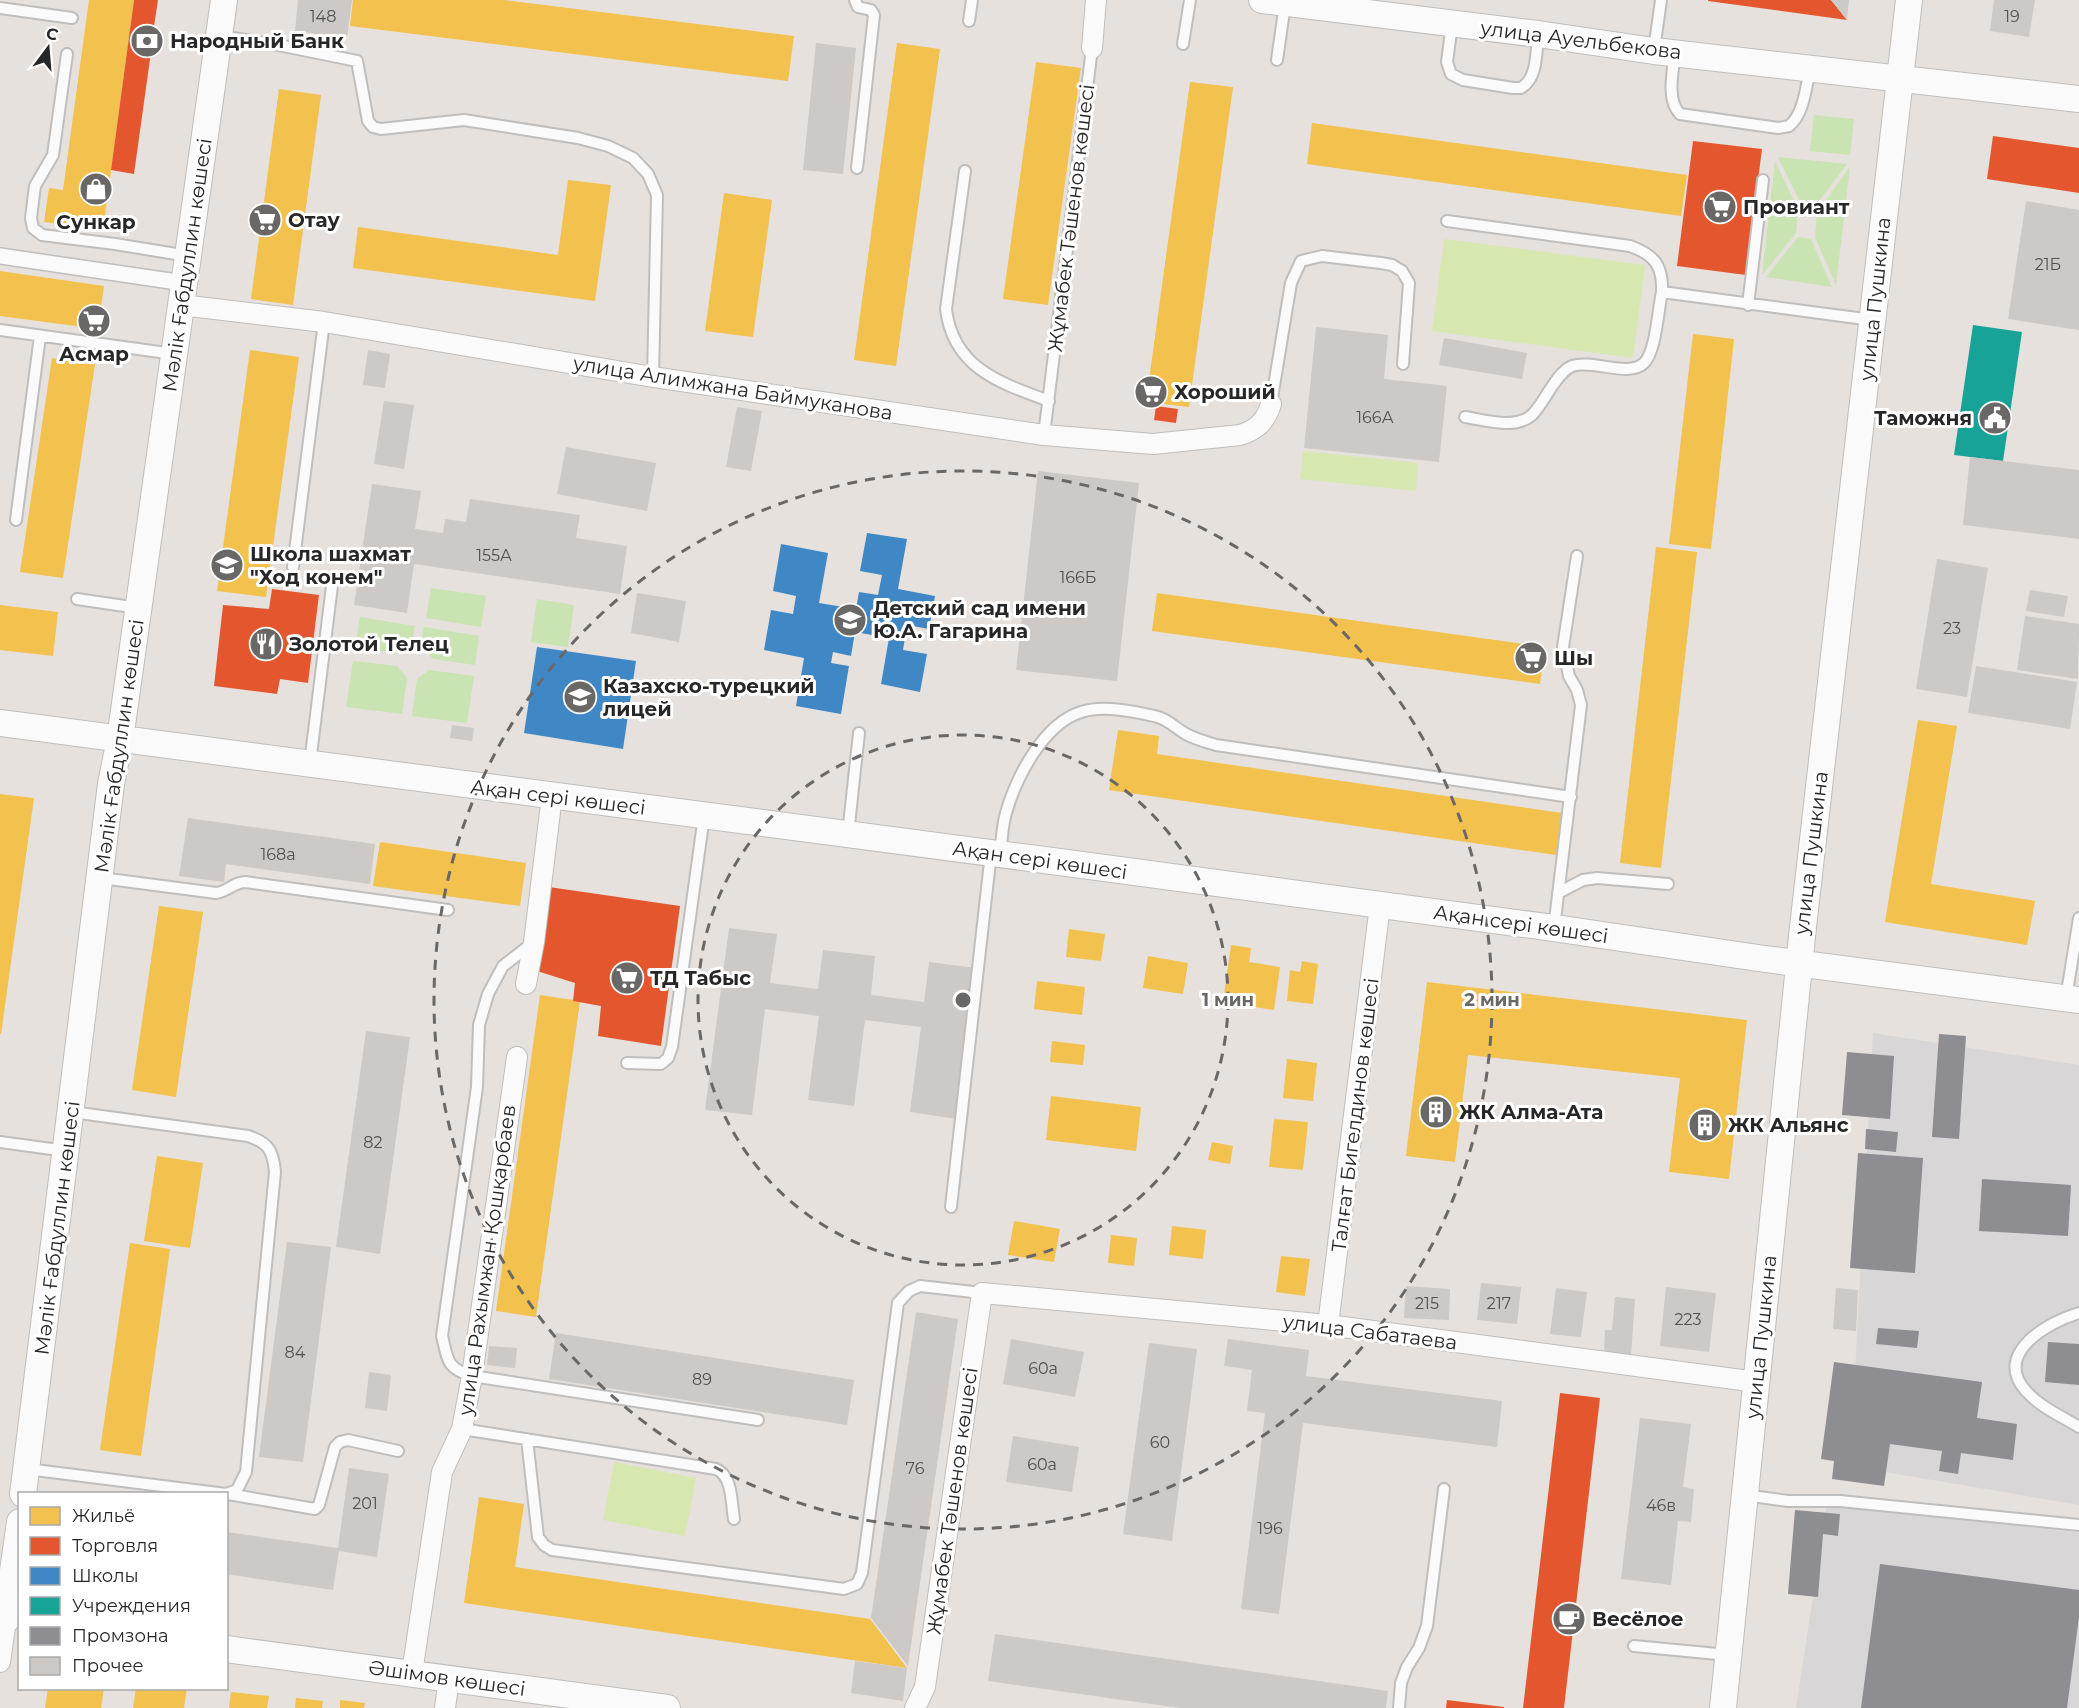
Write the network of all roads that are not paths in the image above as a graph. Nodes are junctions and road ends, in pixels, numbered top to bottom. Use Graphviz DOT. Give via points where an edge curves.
graph roads {
  1 [pos="224,0"];
  2 [pos="855,0"];
  3 [pos="972,0"];
  4 [pos="1096,0"];
  5 [pos="1190,0"];
  6 [pos="1661,0"];
  7 [pos="1909,0"];
  8 [pos="1273,2"];
  9 [pos="1324,4"];
  10 [pos="0,8"];
  11 [pos="72,18"];
  12 [pos="969,21"];
  13 [pos="1452,24"];
  14 [pos="1538,34"];
  15 [pos="219,36"];
  16 [pos="1183,44"];
  17 [pos="1092,48"];
  18 [pos="1665,52"];
  19 [pos="67,54"];
  20 [pos="1277,60"];
  21 [pos="1810,68"];
  22 [pos="1900,80"];
  23 [pos="2079,99"];
  24 [pos="857,168"];
  25 [pos="965,171"];
  26 [pos="1763,180"];
  27 [pos="1447,221"];
  28 [pos="0,256"];
  29 [pos="188,256"];
  30 [pos="1662,292"];
  31 [pos="183,294"];
  32 [pos="1748,305"];
  33 [pos="1873,320"];
  34 [pos="324,322"];
  35 [pos="0,330"];
  36 [pos="40,336"];
  37 [pos="174,354"];
  38 [pos="1403,364"];
  39 [pos="653,377"];
  40 [pos="1049,400"];
  41 [pos="1270,404"];
  42 [pos="1465,417"];
  43 [pos="1044,435"];
  44 [pos="16,520"];
  45 [pos="1577,556"];
  46 [pos="293,567"];
  47 [pos="332,586"];
  48 [pos="77,599"];
  49 [pos="139,608"];
  50 [pos="0,723"];
  51 [pos="859,733"];
  52 [pos="120,739"];
  53 [pos="310,763"];
  54 [pos="552,796"];
  55 [pos="1571,797"];
  56 [pos="704,816"];
  57 [pos="848,834"];
  58 [pos="996,854"];
  59 [pos="101,878"];
  60 [pos="1668,884"];
  61 [pos="1558,893"];
  62 [pos="1380,905"];
  63 [pos="448,910"];
  64 [pos="2079,918"];
  65 [pos="1554,928"];
  66 [pos="534,942"];
  67 [pos="1799,962"];
  68 [pos="526,984"];
  69 [pos="2072,999"];
  70 [pos="517,1057"];
  71 [pos="627,1063"];
  72 [pos="72,1112"];
  73 [pos="0,1142"];
  74 [pos="66,1151"];
  75 [pos="951,1207"];
  76 [pos="982,1293"];
  77 [pos="2079,1313"];
  78 [pos="1328,1325"];
  79 [pos="472,1376"];
  80 [pos="1757,1382"];
  81 [pos="758,1420"];
  82 [pos="2079,1427"];
  83 [pos="462,1429"];
  84 [pos="527,1439"];
  85 [pos="398,1451"];
  86 [pos="27,1468"];
  87 [pos="1444,1489"];
  88 [pos="23,1492"];
  89 [pos="212,1492"];
  90 [pos="228,1494"];
  91 [pos="228,1494"];
  92 [pos="1744,1495"];
  93 [pos="734,1519"];
  94 [pos="2079,1525"];
  95 [pos="18,1540"];
  96 [pos="9,1620"];
  97 [pos="1635,1646"];
  98 [pos="228,1649"];
  99 [pos="1728,1654"];
  100 [pos="0,1662"];
  101 [pos="412,1673"];
  102 [pos="449,1678"];
  103 [pos="445,1708"];
  104 [pos="668,1708"];
  105 [pos="915,1708"];
  106 [pos="1399,1708"];
  107 [pos="1723,1708"];
  1 -- 15 [label="street, Мәлік Ғабдуллин көшесі"];
  2 -- 24 [label="lane" via="858,7 871,10 874,15"];
  3 -- 12 [label="lane"];
  4 -- 17 [label="street, Жұмабек Тәшенов көшесі"];
  5 -- 16 [label="lane"];
  6 -- 18 [label="lane"];
  7 -- 22 [label="street, улица Пушкина"];
  8 -- 9 [label="street, улица Ауельбекова"];
  8 -- 20 [label="lane"];
  9 -- 13 [label="street, улица Ауельбекова"];
  10 -- 11 [label="lane"];
  13 -- 14 [label="street, улица Ауельбекова"];
  13 -- 14 [label="lane" via="1448,62 1451,74 1463,80 1513,88 1531,79"];
  14 -- 18 [label="street, улица Ауельбекова"];
  15 -- 29 [label="street, Мәлік Ғабдуллин көшесі"];
  15 -- 39 [label="lane" via="357,61 368,121 373,127 464,120 578,138 633,158 648,174 657,195"];
  17 -- 40 [label="lane, Жұмабек Тәшенов көшесі"];
  18 -- 21 [label="street, улица Ауельбекова"];
  18 -- 21 [label="lane" via="1674,106 1680,114 1778,128 1789,126 1796,118"];
  19 -- 29 [label="lane" via="53,156 35,186 33,228 42,235"];
  21 -- 22 [label="street, улица Ауельбекова"];
  22 -- 23 [label="street, улица Ауельбекова"];
  22 -- 33 [label="street, улица Пушкина"];
  25 -- 40 [label="lane" via="946,309 948,327 976,367 1012,387"];
  26 -- 32 [label="lane"];
  27 -- 30 [label="lane" via="1630,246 1648,254 1659,266"];
  28 -- 31 [label="street, улица Алимжана Баймуканова"];
  29 -- 31 [label="street, Мәлік Ғабдуллин көшесі"];
  30 -- 32 [label="lane"];
  30 -- 42 [label="lane" via="1652,346 1639,367 1571,366 1523,421"];
  31 -- 34 [label="street, улица Алимжана Баймуканова"];
  31 -- 37 [label="street, Мәлік Ғабдуллин көшесі"];
  32 -- 33 [label="lane"];
  33 -- 67 [label="street, улица Пушкина"];
  34 -- 39 [label="street, улица Алимжана Баймуканова"];
  34 -- 46 [label="lane"];
  35 -- 36 [label="lane"];
  36 -- 37 [label="lane"];
  36 -- 44 [label="lane"];
  37 -- 49 [label="street, Мәлік Ғабдуллин көшесі"];
  38 -- 41 [label="lane" via="1409,283 1402,271 1381,263 1312,257 1301,261 1291,284"];
  39 -- 43 [label="street, улица Алимжана Баймуканова"];
  40 -- 43 [label="lane, Жұмабек Тәшенов көшесі"];
  41 -- 43 [label="street, улица Алимжана Баймуканова" via="1262,424 1240,435 1154,444"];
  45 -- 55 [label="lane" via="1563,647 1581,705"];
  47 -- 53 [label="lane"];
  48 -- 49 [label="lane"];
  49 -- 52 [label="street, Мәлік Ғабдуллин көшесі"];
  50 -- 52 [label="street, Ақан сері көшесі"];
  51 -- 57 [label="lane"];
  52 -- 53 [label="street, Ақан сері көшесі"];
  52 -- 59 [label="street, Мәлік Ғабдуллин көшесі"];
  53 -- 54 [label="street, Ақан сері көшесі"];
  54 -- 56 [label="street, Ақан сері көшесі"];
  54 -- 66 [label="street"];
  55 -- 58 [label="lane" via="1216,745 1156,716 1102,708 1068,719 1036,749 1012,793"];
  55 -- 61 [label="lane"];
  56 -- 57 [label="street, Ақан сері көшесі"];
  56 -- 71 [label="lane" via="672,1047 661,1064"];
  57 -- 58 [label="street, Ақан сері көшесі"];
  58 -- 62 [label="street, Ақан сері көшесі"];
  58 -- 75 [label="lane"];
  59 -- 63 [label="lane" via="216,893 245,882"];
  59 -- 72 [label="street, Мәлік Ғабдуллин көшесі"];
  60 -- 61 [label="lane" via="1597,878 1583,880"];
  61 -- 65 [label="lane"];
  62 -- 65 [label="street, Ақан сері көшесі"];
  62 -- 78 [label="street, Талғат Бигелдинов көшесі"];
  64 -- 69 [label="lane"];
  65 -- 67 [label="street, Ақан сері көшесі"];
  66 -- 68 [label="street"];
  66 -- 79 [label="lane" via="503,966 478,1025 477,1087 442,1336 456,1371"];
  67 -- 69 [label="street, Ақан сері көшесі"];
  67 -- 80 [label="street, улица Пушкина"];
  70 -- 79 [label="street, улица Рахымжан Қошқарбаев"];
  72 -- 74 [label="street, Мәлік Ғабдуллин көшесі"];
  72 -- 90 [label="lane" via="248,1136 263,1143 273,1157 275,1172 246,1472 237,1490"];
  73 -- 74 [label="lane"];
  74 -- 86 [label="street, Мәлік Ғабдуллин көшесі"];
  76 -- 78 [label="street, улица Сабатаева"];
  76 -- 84 [label="lane" via="920,1286 898,1303 862,1573 857,1584 844,1589 552,1550 538,1537"];
  76 -- 105 [label="street, Жұмабек Тәшенов көшесі" via="925,1687"];
  77 -- 82 [label="lane" via="2060,1318 2030,1338 2016,1357 2015,1374 2025,1390 2046,1408"];
  78 -- 80 [label="street, улица Сабатаева"];
  79 -- 81 [label="lane"];
  79 -- 83 [label="street, улица Рахымжан Қошқарбаев"];
  80 -- 92 [label="street, улица Пушкина"];
  83 -- 84 [label="lane"];
  83 -- 101 [label="street, улица Рахымжан Қошқарбаев" via="442,1472"];
  84 -- 93 [label="lane" via="716,1469 727,1478"];
  85 -- 91 [label="lane" via="348,1440 340,1442 315,1509"];
  86 -- 88 [label="street, Мәлік Ғабдуллин көшесі"];
  86 -- 89 [label="lane"];
  87 -- 106 [label="lane" via="1427,1626 1401,1683"];
  92 -- 94 [label="lane"];
  92 -- 99 [label="street, улица Пушкина"];
  95 -- 96 [label="street"];
  96 -- 100 [label="street"];
  97 -- 99 [label="lane"];
  98 -- 101 [label="street, Әшімов көшесі"];
  99 -- 107 [label="street, улица Пушкина"];
  101 -- 102 [label="street, Әшімов көшесі"];
  102 -- 103 [label="street"];
  102 -- 104 [label="street, Әшімов көшесі"];
}
